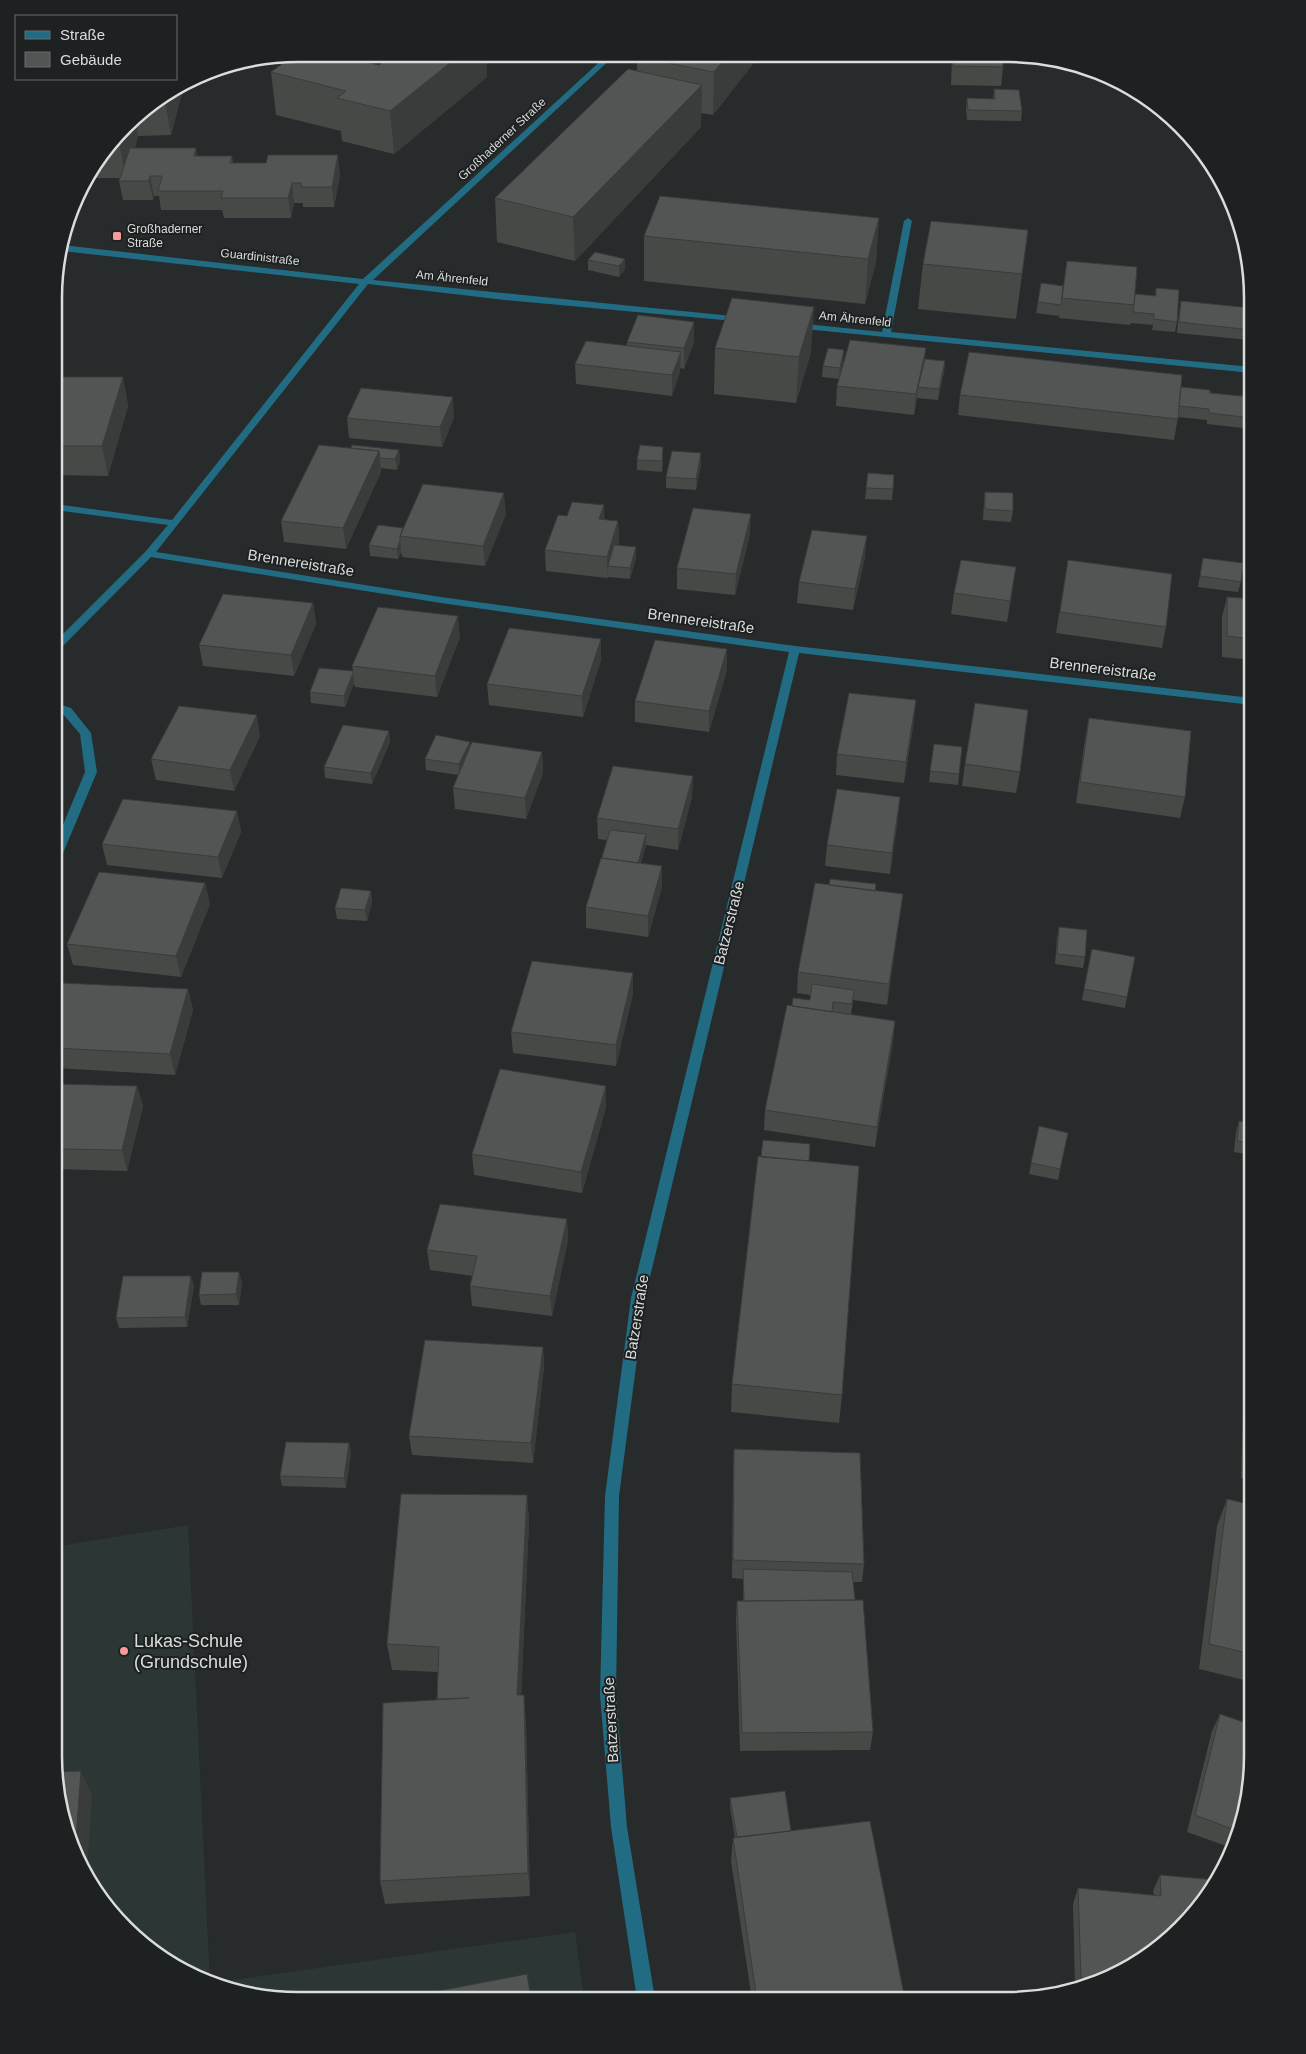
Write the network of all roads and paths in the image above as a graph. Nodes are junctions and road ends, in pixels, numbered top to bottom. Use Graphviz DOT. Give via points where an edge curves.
graph roads {
  1 [pos="603,62"];
  2 [pos="908,221"];
  3 [pos="68,249"];
  4 [pos="366,281"];
  5 [pos="749,321"];
  6 [pos="788,325"];
  7 [pos="886,334"];
  8 [pos="1244,369"];
  9 [pos="62,508"];
  10 [pos="176,523"];
  11 [pos="149,554"];
  12 [pos="62,641"];
  13 [pos="795,649"];
  14 [pos="1244,700"];
  15 [pos="62,709"];
  16 [pos="62,841"];
  17 [pos="645,1992"];
  1 -- 4 [label="street, Großhaderner Straße"];
  2 -- 7 [label="street"];
  3 -- 4 [label="street, Guardinistraße"];
  4 -- 5 [label="street, Am Ährenfeld"];
  4 -- 10 [label="street, Großhaderner Straße"];
  6 -- 7 [label="street, Am Ährenfeld"];
  7 -- 8 [label="street, Am Ährenfeld"];
  9 -- 10 [label="street"];
  10 -- 11 [label="street, Großhaderner Straße"];
  11 -- 12 [label="street, Großhaderner Straße"];
  11 -- 13 [label="street, Brennereistraße" via="441,600"];
  13 -- 14 [label="street, Brennereistraße"];
  13 -- 17 [label="street, Batzerstraße" via="638,1298 612,1496 608,1695 619,1827"];
  15 -- 16 [label="street" via="85,733 91,772"];
}
